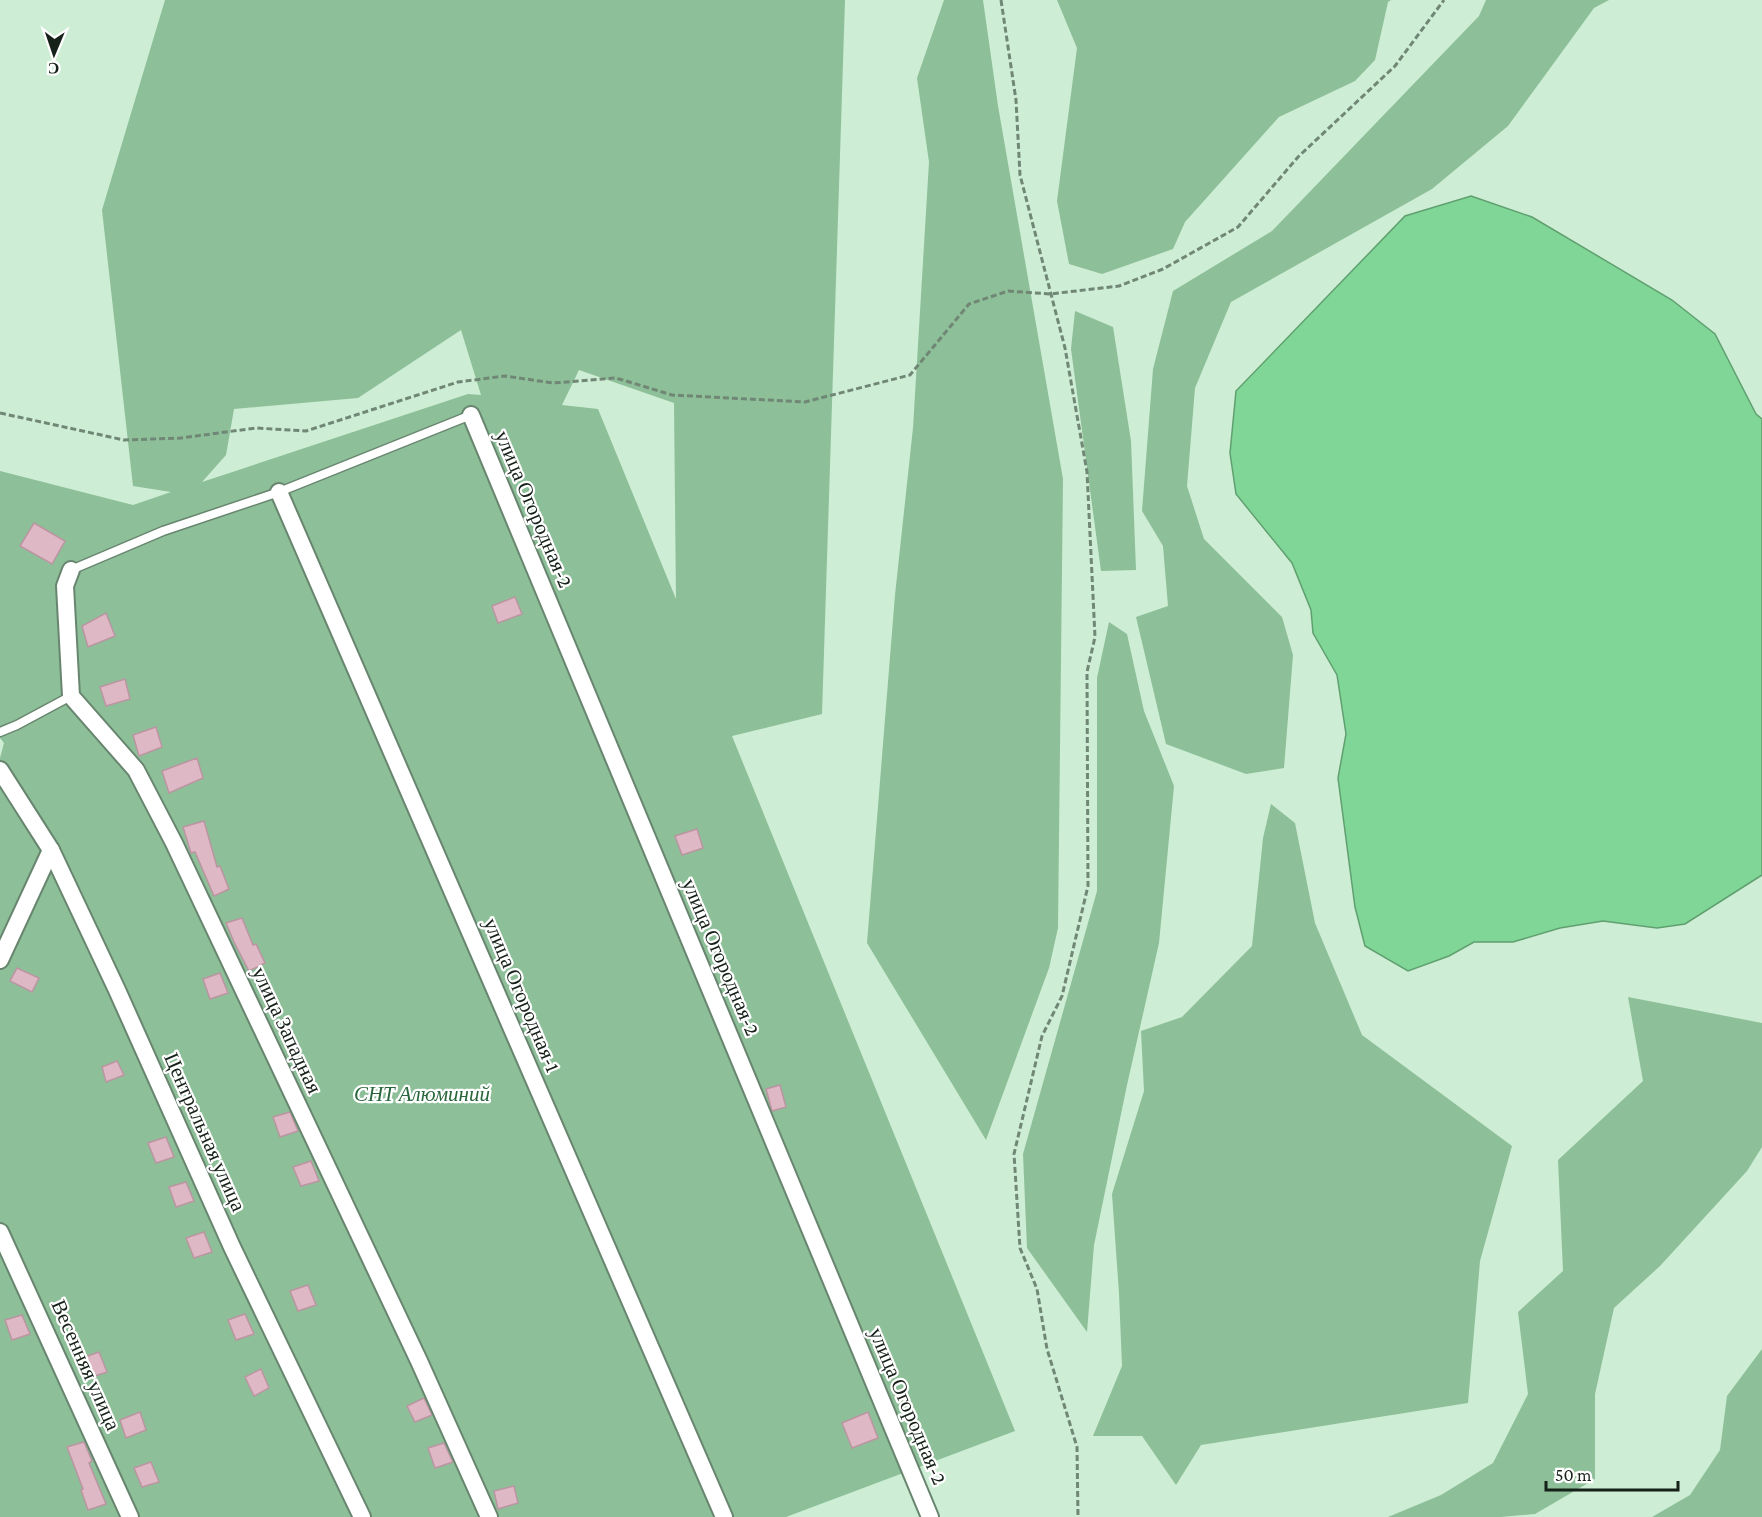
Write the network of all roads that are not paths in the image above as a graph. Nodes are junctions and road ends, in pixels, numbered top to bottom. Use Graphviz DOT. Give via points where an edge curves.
graph roads {
  1 [pos="471,415"];
  2 [pos="279,492"];
  3 [pos="72,570"];
  4 [pos="71,696"];
  5 [pos="0,732"];
  6 [pos="0,770"];
  7 [pos="51,850"];
  8 [pos="0,960"];
  9 [pos="0,1232"];
  10 [pos="130,1517"];
  11 [pos="362,1517"];
  12 [pos="489,1517"];
  13 [pos="724,1517"];
  14 [pos="930,1517"];
  1 -- 2 [label="lane"];
  1 -- 14 [label="street, улица Огородная-2"];
  2 -- 3 [label="lane" via="163,531"];
  2 -- 13 [label="street, улица Огородная-1"];
  3 -- 4 [label="street" via="65,586"];
  4 -- 5 [label="lane"];
  4 -- 12 [label="street, улица Западная" via="136,770 174,843"];
  6 -- 7 [label="street, Центральная улица"];
  7 -- 8 [label="street"];
  7 -- 11 [label="street, Центральная улица" via="232,1247"];
  9 -- 10 [label="street, Весенняя улица"];
}
